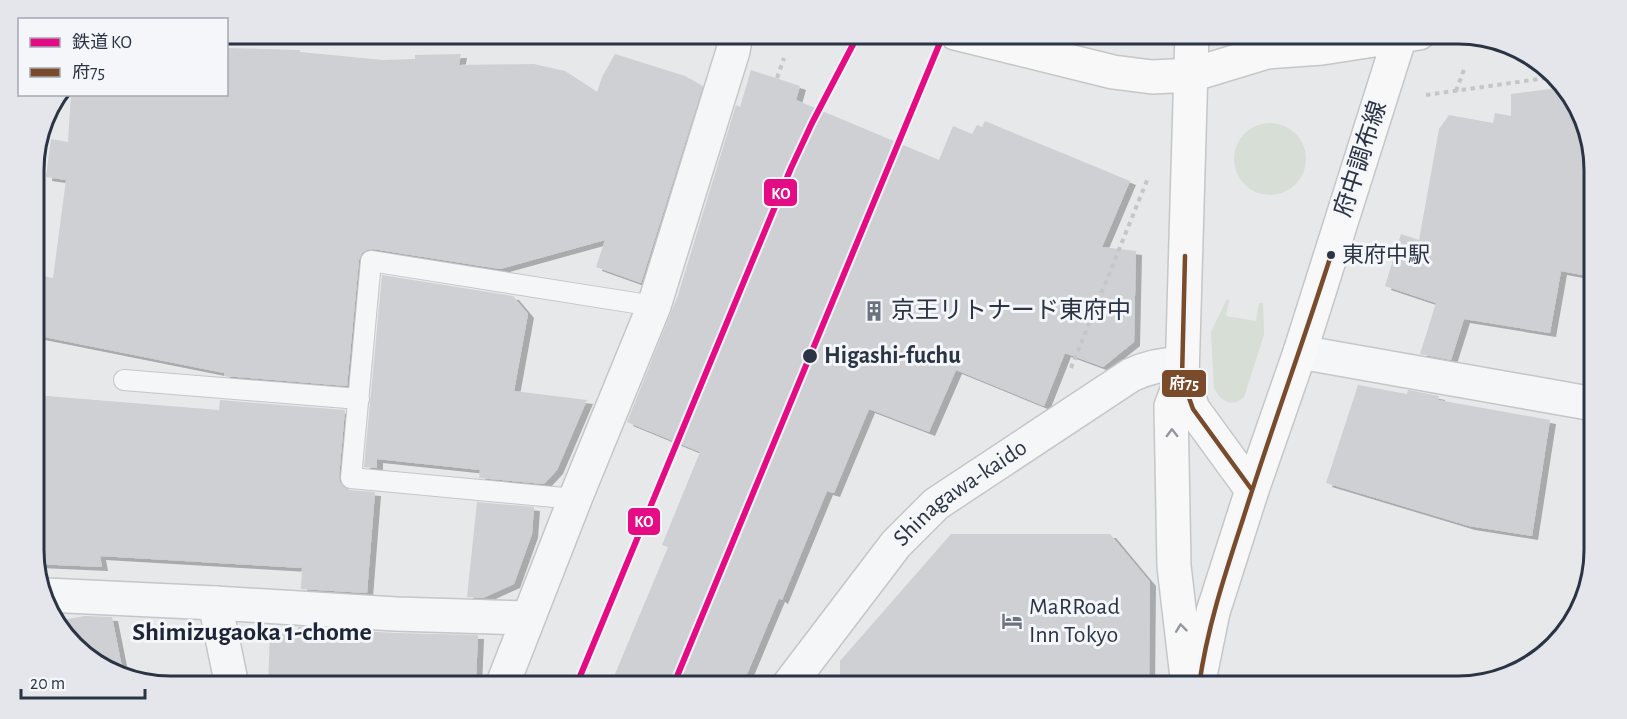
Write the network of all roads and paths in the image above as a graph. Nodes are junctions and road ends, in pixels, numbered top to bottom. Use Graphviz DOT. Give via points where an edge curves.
graph roads {
  1 [pos="734,44"];
  2 [pos="1000,44"];
  3 [pos="1192,44"];
  4 [pos="1346,44"];
  5 [pos="1404,44"];
  6 [pos="784,58"];
  7 [pos="1465,67"];
  8 [pos="1191,75"];
  9 [pos="777,78"];
  10 [pos="1543,79"];
  11 [pos="1456,91"];
  12 [pos="1426,95"];
  13 [pos="1151,170"];
  14 [pos="654,306"];
  15 [pos="1300,352"];
  16 [pos="1182,371"];
  17 [pos="1069,375"];
  18 [pos="124,380"];
  19 [pos="359,399"];
  20 [pos="1584,403"];
  21 [pos="1252,490"];
  22 [pos="575,499"];
  23 [pos="52,595"];
  24 [pos="215,603"];
  25 [pos="527,618"];
  26 [pos="1187,675"];
  27 [pos="1201,675"];
  28 [pos="230,676"];
  29 [pos="506,676"];
  30 [pos="796,676"];
  1 -- 14 [label="street"];
  2 -- 8 [label="main road" via="1113,72 1152,77"];
  3 -- 8 [label="main road"];
  4 -- 8 [label="main road" via="1267,52"];
  5 -- 15 [label="main road, 府中調布線"];
  6 -- 9 [label="path"];
  7 -- 11 [label="path"];
  8 -- 16 [label="main road"];
  10 -- 11 [label="path"];
  11 -- 12 [label="path"];
  13 -- 17 [label="path"];
  14 -- 19 [label="lane" via="371,261"];
  14 -- 22 [label="street"];
  15 -- 20 [label="street"];
  15 -- 21 [label="main road, 府中調布線"];
  16 -- 21 [label="main road" via="1193,409"];
  26 -- 16 [label="main road, one-way" via="1174,566 1171,406"];
  16 -- 30 [label="street, Shinagawa-kaido" via="1159,364 1131,375 936,504 896,544"];
  18 -- 19 [label="lane"];
  19 -- 22 [label="lane" via="351,478"];
  21 -- 27 [label="main road, 府中調布線" via="1213,612"];
  22 -- 25 [label="street"];
  23 -- 24 [label="street"];
  24 -- 25 [label="street"];
  24 -- 28 [label="street"];
  25 -- 29 [label="street"];
}
